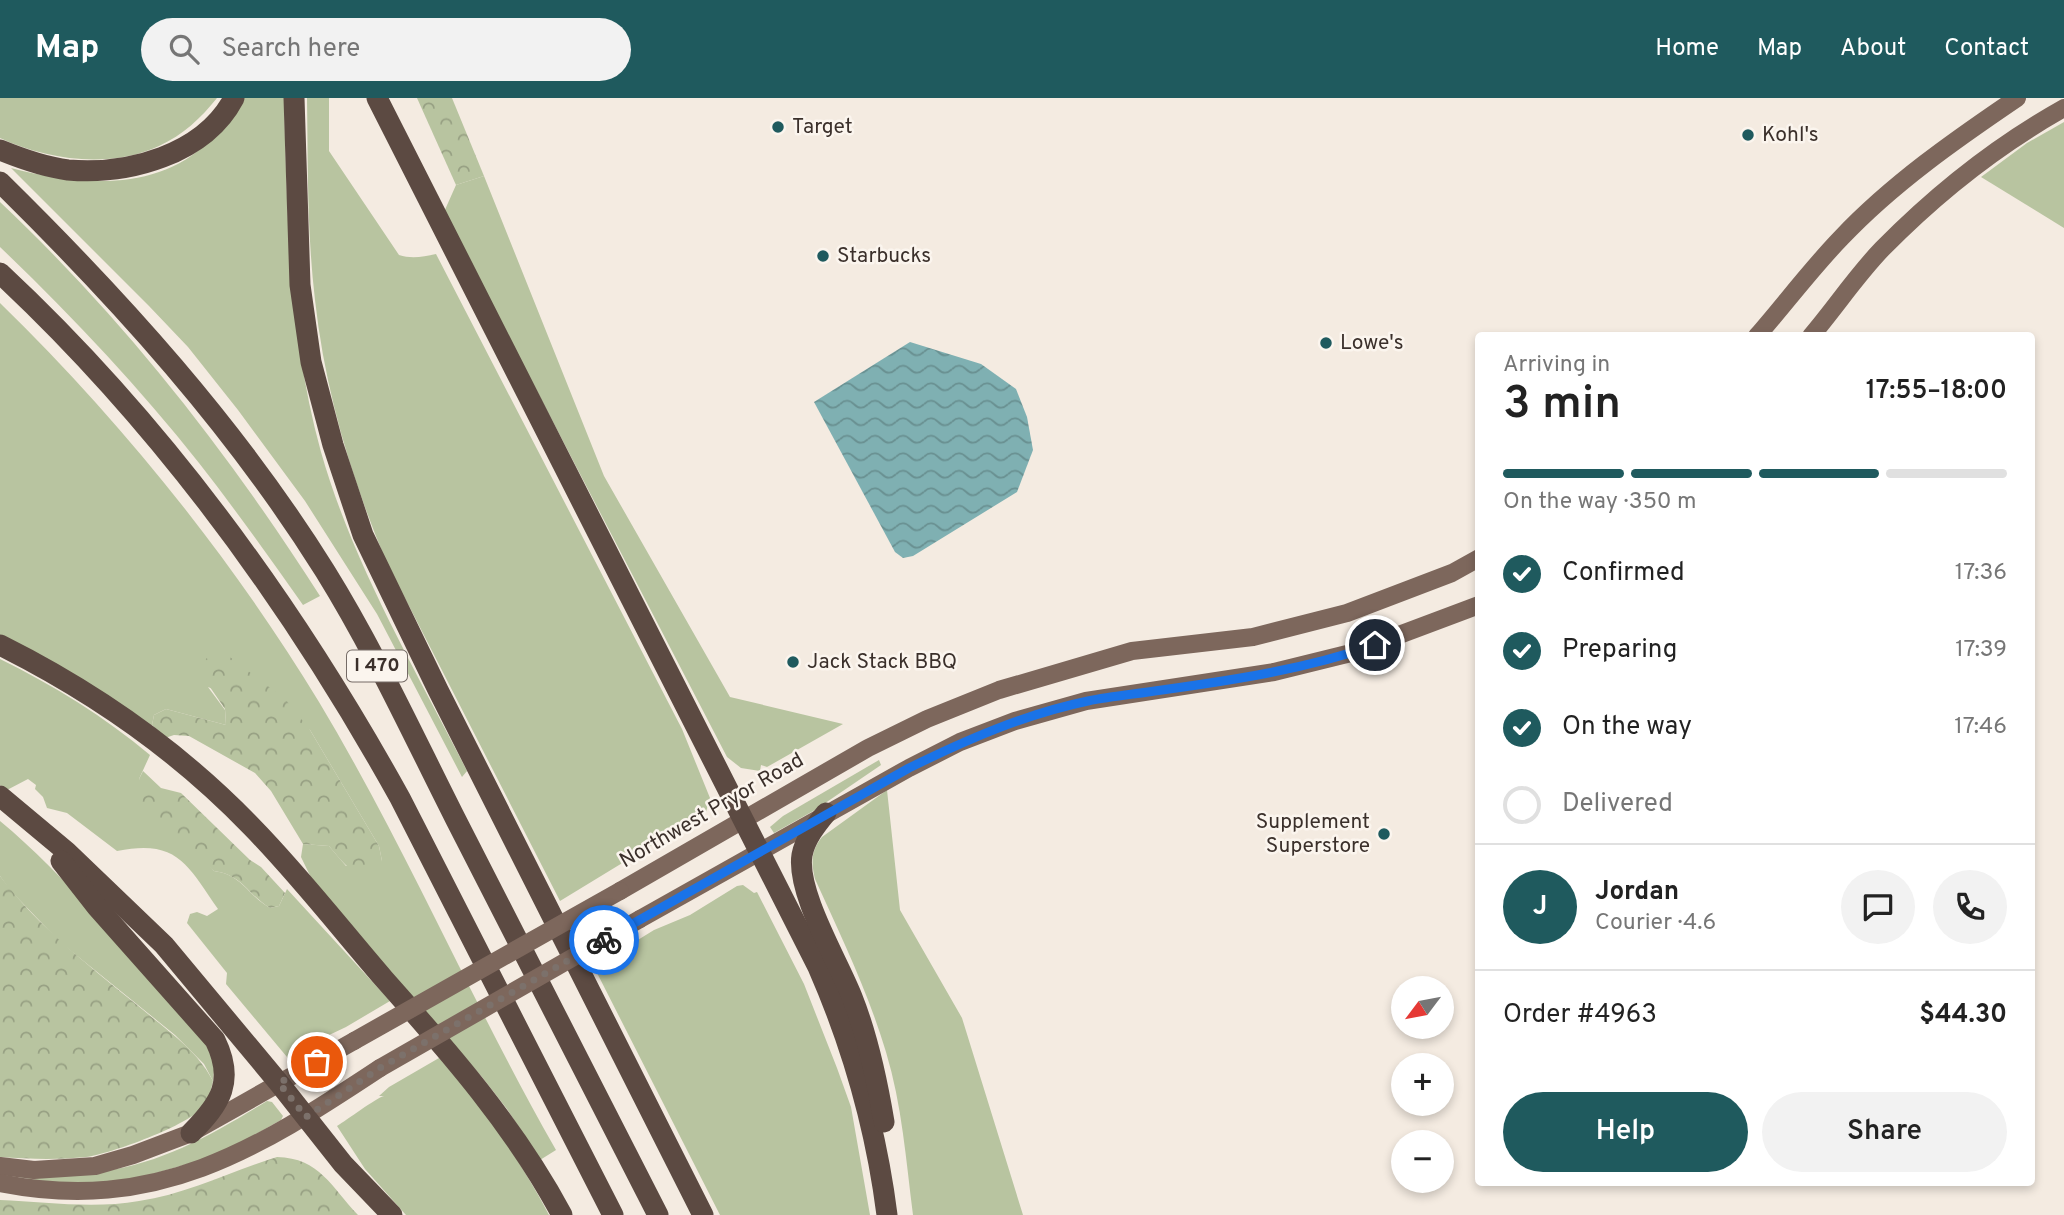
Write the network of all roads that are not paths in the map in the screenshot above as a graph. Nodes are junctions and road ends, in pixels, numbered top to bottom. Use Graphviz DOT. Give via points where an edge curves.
graph roads {
  1 [pos="234,98"];
  2 [pos="294,98"];
  3 [pos="377,98"];
  4 [pos="2017,98"];
  5 [pos="2064,108"];
  6 [pos="0,150"];
  7 [pos="0,182"];
  8 [pos="0,273"];
  9 [pos="1760,332"];
  10 [pos="1814,332"];
  11 [pos="1475,560"];
  12 [pos="1475,606"];
  13 [pos="0,645"];
  14 [pos="0,796"];
  15 [pos="826,813"];
  16 [pos="21,814"];
  17 [pos="743,819"];
  18 [pos="760,852"];
  19 [pos="279,1083"];
  20 [pos="306,1117"];
  21 [pos="191,1133"];
  22 [pos="0,1166"];
  23 [pos="0,1183"];
  24 [pos="392,1215"];
  25 [pos="562,1215"];
  26 [pos="613,1215"];
  27 [pos="658,1215"];
  28 [pos="703,1215"];
  29 [pos="890,1215"];
  1 -- 6 [label="highway" via="226,113 198,138 162,158 117,169 67,170"];
  2 -- 28 [label="highway" via="300,285 311,362 363,536"];
  3 -- 17 [label="highway"];
  4 -- 9 [label="main road" via="1956,139 1850,229"];
  5 -- 10 [label="main road" via="1938,198 1881,250"];
  7 -- 27 [label="highway, I 470" via="176,368 233,440 325,572 402,712"];
  8 -- 26 [label="highway, I 470" via="127,404 205,499 301,631 400,798"];
  11 -- 17 [label="main road, Northwest Pryor Road" via="1347,613 1253,637 1132,651 999,690 868,748"];
  12 -- 15 [label="main road" via="1351,653 1274,672 1086,701 1015,721 960,742"];
  13 -- 25 [label="highway" via="45,668 176,756 252,827 468,1075 513,1134"];
  14 -- 16 [label="highway"];
  15 -- 18 [label="main road"];
  15 -- 29 [label="highway" via="807,839 802,866 813,907 868,1044 887,1136"];
  16 -- 19 [label="highway" via="164,945"];
  16 -- 21 [label="highway" via="215,1040 226,1068 220,1097"];
  17 -- 18 [label="highway"];
  17 -- 19 [label="main road, Northwest Pryor Road, bridge"];
  18 -- 20 [label="main road, bridge" via="380,1068"];
  18 -- 29 [label="highway" via="839,1015 869,1112"];
  19 -- 20 [label="highway"];
  19 -- 21 [label="main road, Northwest Pryor Road"];
  20 -- 23 [label="main road" via="242,1152 155,1182 72,1192"];
  20 -- 24 [label="highway"];
  21 -- 22 [label="main road, Northwest Pryor Road" via="95,1166 34,1170"];
}
